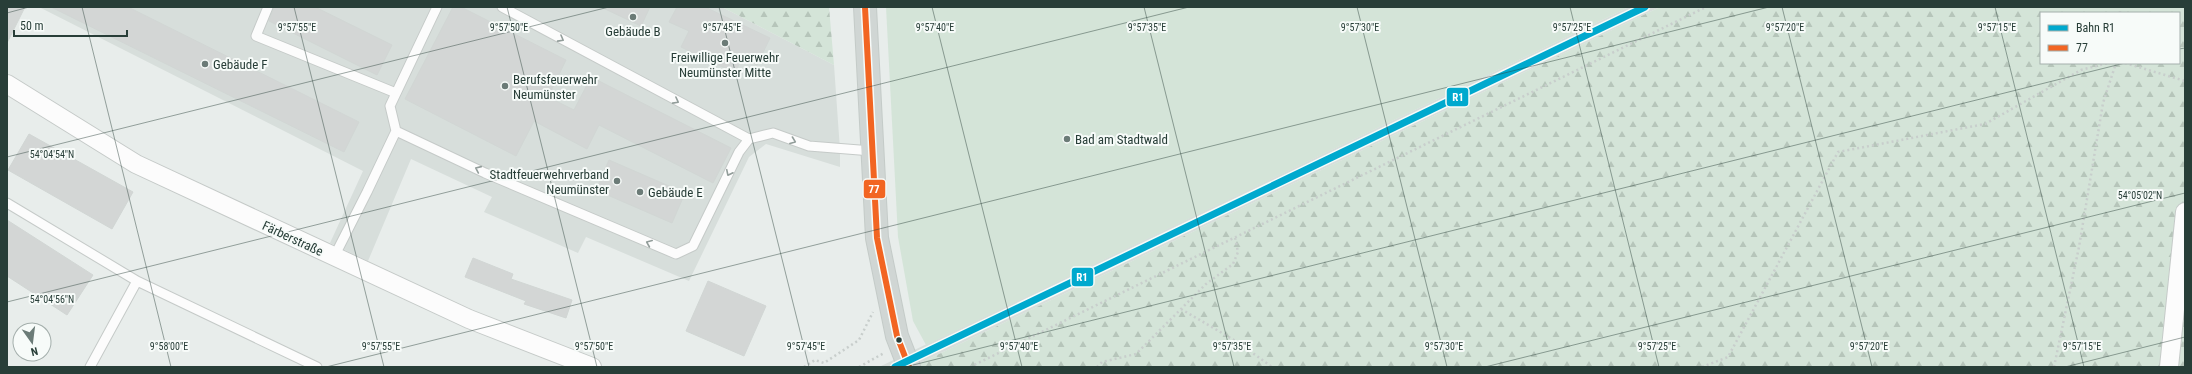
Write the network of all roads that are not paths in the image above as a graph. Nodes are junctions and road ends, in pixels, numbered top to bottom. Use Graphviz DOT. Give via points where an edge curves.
graph roads {
  1 [pos="268,7"];
  2 [pos="436,7"];
  3 [pos="502,7"];
  4 [pos="865,7"];
  5 [pos="7,84"];
  6 [pos="396,93"];
  7 [pos="396,131"];
  8 [pos="749,139"];
  9 [pos="872,151"];
  10 [pos="7,203"];
  11 [pos="2185,212"];
  12 [pos="334,257"];
  13 [pos="137,281"];
  14 [pos="90,367"];
  15 [pos="317,367"];
  16 [pos="592,367"];
  17 [pos="909,367"];
  18 [pos="2169,367"];
  1 -- 6 [label="lane" via="256,36"];
  2 -- 6 [label="lane"];
  3 -- 8 [label="lane, one-way"];
  4 -- 9 [label="main road"];
  5 -- 12 [label="street, Färberstraße" via="136,164"];
  6 -- 7 [label="lane" via="390,106"];
  8 -- 7 [label="lane, one-way" via="739,152 693,246 676,254 485,173"];
  7 -- 12 [label="lane"];
  8 -- 9 [label="lane, one-way" via="773,133 809,146"];
  9 -- 17 [label="main road" via="877,238 897,336"];
  10 -- 13 [label="lane"];
  11 -- 18 [label="street"];
  12 -- 16 [label="street, Färberstraße" via="469,319"];
  13 -- 14 [label="lane"];
  13 -- 15 [label="lane"];
}
